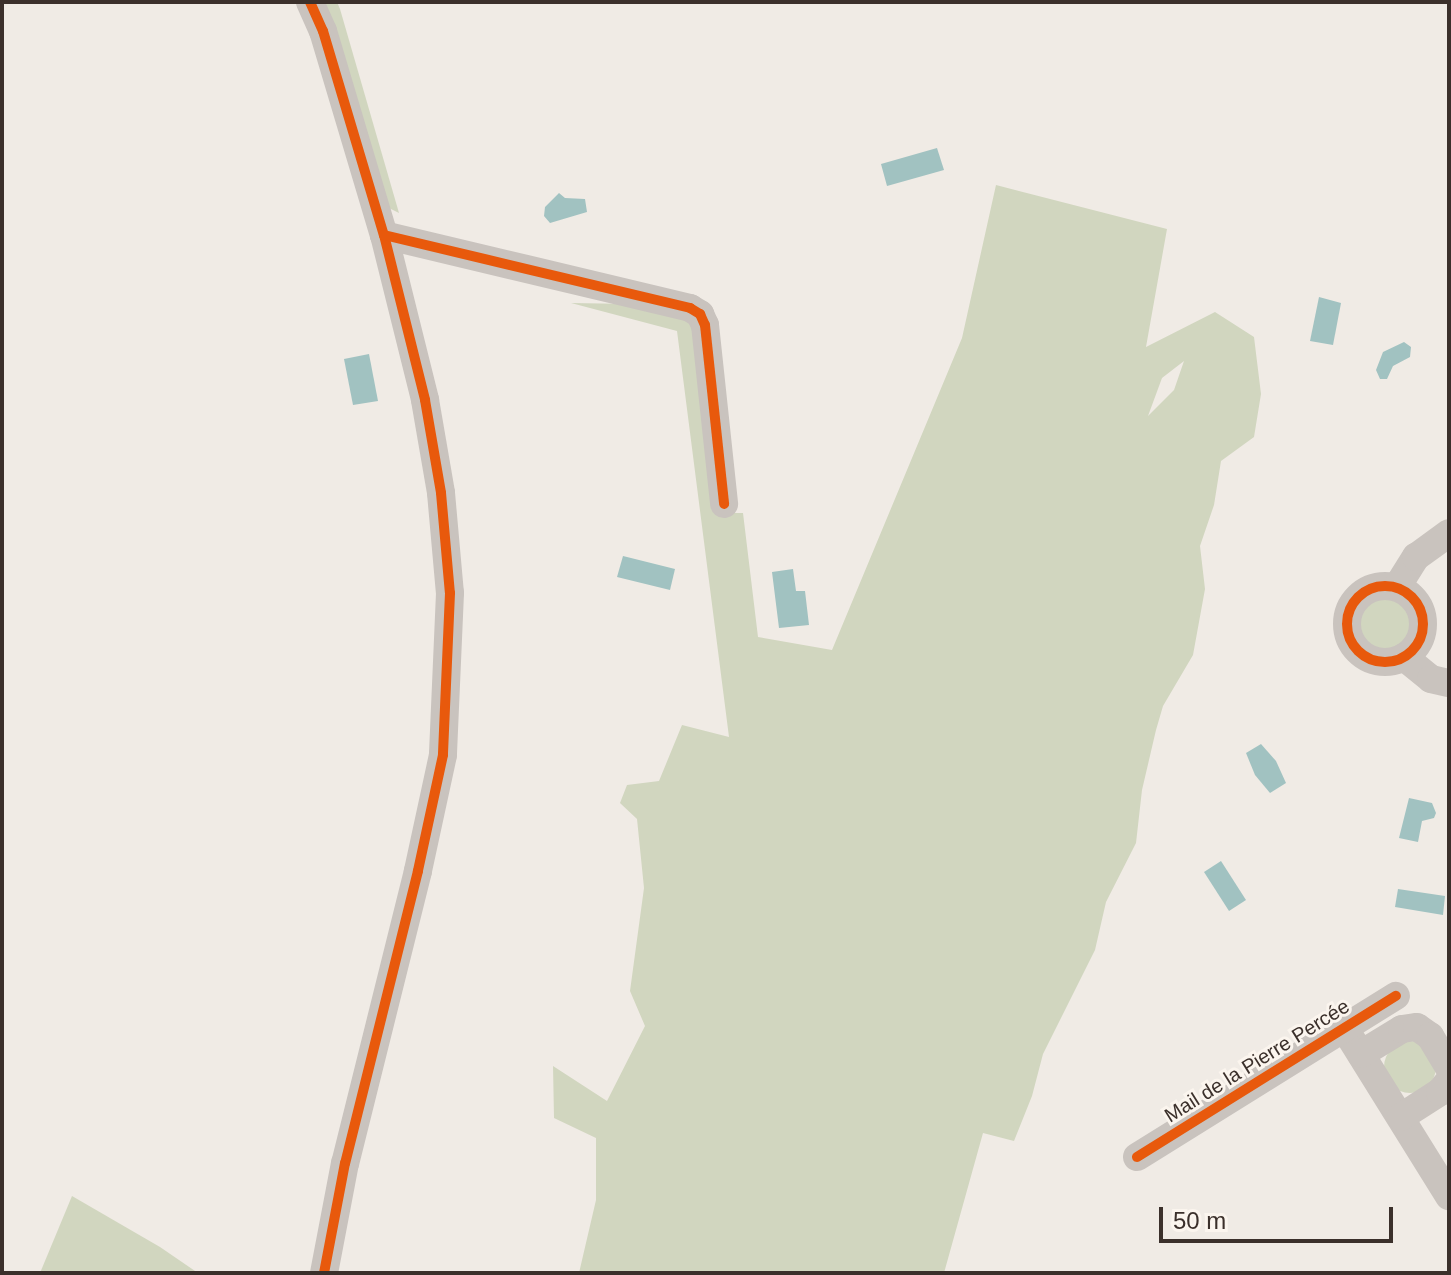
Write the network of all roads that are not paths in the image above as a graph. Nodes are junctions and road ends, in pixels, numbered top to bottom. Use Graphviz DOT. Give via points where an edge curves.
graph roads {
  1 [pos="310,2"];
  2 [pos="384,235"];
  3 [pos="724,504"];
  4 [pos="1449,533"];
  5 [pos="1397,587"];
  6 [pos="1404,657"];
  7 [pos="1449,683"];
  8 [pos="1396,996"];
  9 [pos="1345,1029"];
  10 [pos="1361,1054"];
  11 [pos="1449,1068"];
  12 [pos="1449,1081"];
  13 [pos="1401,1117"];
  14 [pos="1137,1157"];
  15 [pos="1449,1196"];
  16 [pos="324,1273"];
  1 -- 2 [label="street" via="332,58"];
  2 -- 3 [label="street" via="700,314"];
  2 -- 16 [label="street" via="425,400 441,493 450,593 443,755 345,1163"];
  4 -- 5 [label="street" via="1416,557"];
  5 -- 6 [label="street" via="1416,602 1423,624 1416,647"];
  5 -- 6 [label="street" via="1360,595 1347,624 1350,640 1366,657 1381,662"];
  6 -- 7 [label="street" via="1431,679"];
  8 -- 9 [label="street, Mail de la Pierre Percée"];
  9 -- 10 [label="street"];
  9 -- 14 [label="street, Mail de la Pierre Percée"];
  10 -- 11 [label="street" via="1402,1029 1417,1027 1430,1036"];
  10 -- 13 [label="street"];
  12 -- 13 [label="street"];
  13 -- 15 [label="street"];
}
